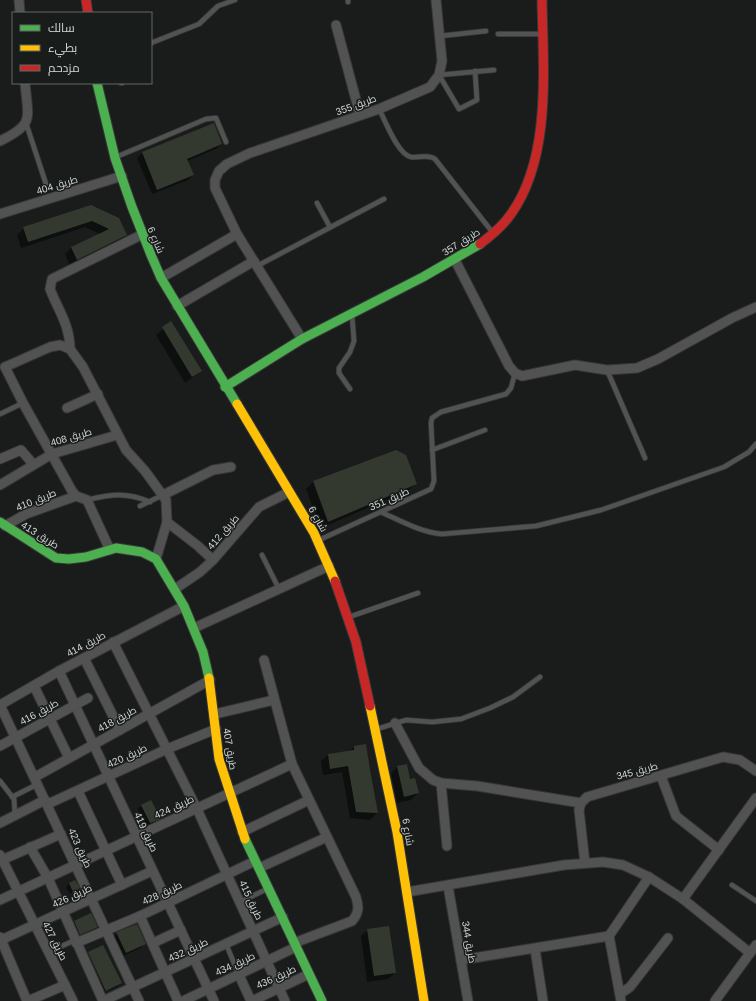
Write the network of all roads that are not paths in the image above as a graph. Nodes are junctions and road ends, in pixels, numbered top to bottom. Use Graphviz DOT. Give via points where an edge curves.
graph roads {
  1 [pos="19,0"];
  2 [pos="86,0"];
  3 [pos="235,0"];
  4 [pos="436,0"];
  5 [pos="542,0"];
  6 [pos="20,12"];
  7 [pos="88,12"];
  8 [pos="336,25"];
  9 [pos="486,31"];
  10 [pos="498,34"];
  11 [pos="543,34"];
  12 [pos="440,36"];
  13 [pos="152,43"];
  14 [pos="494,70"];
  15 [pos="475,71"];
  16 [pos="439,75"];
  17 [pos="25,84"];
  18 [pos="97,84"];
  19 [pos="379,109"];
  20 [pos="360,115"];
  21 [pos="26,123"];
  22 [pos="0,141"];
  23 [pos="226,142"];
  24 [pos="116,157"];
  25 [pos="122,176"];
  26 [pos="46,184"];
  27 [pos="384,199"];
  28 [pos="317,203"];
  29 [pos="0,214"];
  30 [pos="330,227"];
  31 [pos="494,233"];
  32 [pos="237,234"];
  33 [pos="141,235"];
  34 [pos="455,260"];
  35 [pos="256,264"];
  36 [pos="161,278"];
  37 [pos="177,306"];
  38 [pos="756,307"];
  39 [pos="351,314"];
  40 [pos="302,339"];
  41 [pos="70,349"];
  42 [pos="3,366"];
  43 [pos="608,370"];
  44 [pos="515,373"];
  45 [pos="225,387"];
  46 [pos="350,390"];
  47 [pos="98,394"];
  48 [pos="23,403"];
  49 [pos="67,408"];
  50 [pos="0,414"];
  51 [pos="485,430"];
  52 [pos="117,435"];
  53 [pos="756,444"];
  54 [pos="432,450"];
  55 [pos="52,454"];
  56 [pos="645,458"];
  57 [pos="0,459"];
  58 [pos="34,464"];
  59 [pos="231,467"];
  60 [pos="0,485"];
  61 [pos="289,492"];
  62 [pos="163,495"];
  63 [pos="76,496"];
  64 [pos="88,500"];
  65 [pos="150,502"];
  66 [pos="140,506"];
  67 [pos="381,512"];
  68 [pos="166,522"];
  69 [pos="3,524"];
  70 [pos="318,541"];
  71 [pos="110,550"];
  72 [pos="262,555"];
  73 [pos="156,559"];
  74 [pos="213,560"];
  75 [pos="329,566"];
  76 [pos="175,589"];
  77 [pos="280,589"];
  78 [pos="418,593"];
  79 [pos="184,606"];
  80 [pos="348,617"];
  81 [pos="194,628"];
  82 [pos="113,642"];
  83 [pos="84,658"];
  84 [pos="264,660"];
  85 [pos="59,671"];
  86 [pos="540,677"];
  87 [pos="210,680"];
  88 [pos="34,686"];
  89 [pos="88,698"];
  90 [pos="274,700"];
  91 [pos="0,705"];
  92 [pos="76,705"];
  93 [pos="150,714"];
  94 [pos="215,714"];
  95 [pos="50,719"];
  96 [pos="395,723"];
  97 [pos="216,729"];
  98 [pos="120,730"];
  99 [pos="375,730"];
  100 [pos="16,737"];
  101 [pos="95,744"];
  102 [pos="0,746"];
  103 [pos="167,749"];
  104 [pos="69,758"];
  105 [pos="292,764"];
  106 [pos="756,770"];
  107 [pos="110,776"];
  108 [pos="661,776"];
  109 [pos="0,781"];
  110 [pos="36,781"];
  111 [pos="441,783"];
  112 [pos="78,790"];
  113 [pos="228,795"];
  114 [pos="12,797"];
  115 [pos="756,798"];
  116 [pos="310,800"];
  117 [pos="46,802"];
  118 [pos="581,803"];
  119 [pos="197,809"];
  120 [pos="752,811"];
  121 [pos="15,815"];
  122 [pos="0,823"];
  123 [pos="242,832"];
  124 [pos="61,834"];
  125 [pos="136,837"];
  126 [pos="327,837"];
  127 [pos="447,846"];
  128 [pos="30,847"];
  129 [pos="719,850"];
  130 [pos="106,851"];
  131 [pos="1,857"];
  132 [pos="585,863"];
  133 [pos="257,865"];
  134 [pos="76,866"];
  135 [pos="152,871"];
  136 [pos="227,875"];
  137 [pos="649,877"];
  138 [pos="48,878"];
  139 [pos="122,885"];
  140 [pos="732,885"];
  141 [pos="448,886"];
  142 [pos="269,889"];
  143 [pos="18,892"];
  144 [pos="407,892"];
  145 [pos="92,899"];
  146 [pos="0,900"];
  147 [pos="683,900"];
  148 [pos="756,901"];
  149 [pos="240,902"];
  150 [pos="168,903"];
  151 [pos="63,912"];
  152 [pos="140,916"];
  153 [pos="283,917"];
  154 [pos="35,925"];
  155 [pos="107,930"];
  156 [pos="181,930"];
  157 [pos="253,931"];
  158 [pos="609,936"];
  159 [pos="668,938"];
  160 [pos="1,939"];
  161 [pos="76,941"];
  162 [pos="152,943"];
  163 [pos="226,944"];
  164 [pos="295,945"];
  165 [pos="535,949"];
  166 [pos="753,949"];
  167 [pos="49,952"];
  168 [pos="194,959"];
  169 [pos="461,960"];
  170 [pos="267,961"];
  171 [pos="166,972"];
  172 [pos="309,974"];
  173 [pos="239,975"];
  174 [pos="65,985"];
  175 [pos="132,986"];
  176 [pos="208,988"];
  177 [pos="279,988"];
  178 [pos="620,997"];
  179 [pos="28,1001"];
  180 [pos="73,1001"];
  181 [pos="103,1001"];
  182 [pos="139,1001"];
  183 [pos="178,1001"];
  184 [pos="183,1001"];
  185 [pos="214,1001"];
  186 [pos="251,1001"];
  187 [pos="286,1001"];
  188 [pos="322,1001"];
  189 [pos="424,1001"];
  190 [pos="468,1001"];
  191 [pos="544,1001"];
  192 [pos="715,1001"];
  1 -- 6 [label="street"];
  2 -- 7 [label="street"];
  3 -- 13 [label="lane" via="218,6 199,24"];
  4 -- 12 [label="street"];
  5 -- 11 [label="street, طريق 357"];
  8 -- 20 [label="street"];
  9 -- 12 [label="lane"];
  10 -- 11 [label="lane"];
  11 -- 31 [label="street, طريق 357" via="544,68 538,143 528,182 519,202 507,221"];
  12 -- 16 [label="street" via="442,54"];
  14 -- 15 [label="lane"];
  15 -- 16 [label="lane"];
  15 -- 16 [label="lane" via="478,100 460,110"];
  16 -- 19 [label="street, طريق 355" via="430,87"];
  17 -- 21 [label="street" via="28,116"];
  18 -- 24 [label="street, شارع 6"];
  19 -- 20 [label="street, طريق 355"];
  19 -- 31 [label="lane" via="401,151 410,157 435,159"];
  20 -- 32 [label="street, طريق 355" via="250,153 227,164 219,171 214,185"];
  21 -- 22 [label="street" via="20,131"];
  21 -- 26 [label="lane"];
  23 -- 24 [label="lane" via="216,118 206,119"];
  24 -- 25 [label="street, شارع 6"];
  25 -- 29 [label="street, طريق 404"];
  25 -- 33 [label="street, شارع 6"];
  27 -- 30 [label="lane"];
  28 -- 30 [label="lane"];
  30 -- 35 [label="lane"];
  31 -- 34 [label="street, طريق 357"];
  32 -- 35 [label="street"];
  32 -- 36 [label="street"];
  33 -- 36 [label="street, شارع 6"];
  33 -- 41 [label="street" via="52,279 50,289 67,328"];
  34 -- 39 [label="street, طريق 357"];
  34 -- 44 [label="street" via="509,366"];
  35 -- 37 [label="street"];
  35 -- 40 [label="street"];
  36 -- 37 [label="street, شارع 6"];
  37 -- 45 [label="street, شارع 6"];
  38 -- 43 [label="street" via="637,368"];
  39 -- 40 [label="street, طريق 357"];
  39 -- 46 [label="lane" via="354,341 339,368 339,373"];
  40 -- 45 [label="street, طريق 357"];
  41 -- 42 [label="street" via="60,345 50,347"];
  41 -- 47 [label="street"];
  42 -- 48 [label="street"];
  43 -- 44 [label="street" via="575,365 522,376"];
  43 -- 56 [label="lane"];
  44 -- 54 [label="lane" via="511,388 506,394 436,414 431,423"];
  45 -- 61 [label="street, شارع 6"];
  47 -- 49 [label="street"];
  47 -- 52 [label="street"];
  48 -- 50 [label="lane"];
  48 -- 55 [label="street"];
  51 -- 54 [label="lane"];
  52 -- 55 [label="street, طريق 408"];
  52 -- 62 [label="street"];
  53 -- 67 [label="lane" via="749,452 724,467 601,510 536,526 437,533 422,530"];
  54 -- 67 [label="lane, طريق 351" via="434,481 431,489"];
  55 -- 58 [label="street, طريق 408"];
  55 -- 63 [label="street"];
  57 -- 58 [label="street" via="22,450"];
  58 -- 60 [label="street, طريق 408"];
  59 -- 62 [label="street" via="213,470"];
  61 -- 70 [label="street, شارع 6"];
  61 -- 74 [label="street, طريق 412" via="259,507"];
  62 -- 65 [label="lane"];
  62 -- 68 [label="street" via="166,500"];
  63 -- 64 [label="street"];
  63 -- 69 [label="street, طريق 410"];
  64 -- 65 [label="lane" via="122,494 133,495"];
  64 -- 71 [label="street"];
  65 -- 66 [label="lane"];
  67 -- 70 [label="lane, طريق 351"];
  68 -- 73 [label="street"];
  68 -- 74 [label="street"];
  69 -- 71 [label="street, طريق 413" via="56,558 86,557"];
  70 -- 75 [label="street, شارع 6"];
  71 -- 73 [label="street, طريق 413" via="129,549"];
  72 -- 77 [label="lane"];
  73 -- 76 [label="street"];
  74 -- 76 [label="street, طريق 412"];
  75 -- 77 [label="street"];
  75 -- 80 [label="street, شارع 6"];
  76 -- 79 [label="street"];
  77 -- 81 [label="street"];
  78 -- 80 [label="lane"];
  79 -- 81 [label="street, طريق 407"];
  79 -- 82 [label="street, طريق 414"];
  80 -- 99 [label="street, شارع 6"];
  81 -- 87 [label="street, طريق 407"];
  82 -- 83 [label="street, طريق 414"];
  82 -- 93 [label="street, طريق 415"];
  83 -- 85 [label="street, طريق 414"];
  83 -- 98 [label="street"];
  84 -- 90 [label="street"];
  85 -- 88 [label="street, طريق 414"];
  85 -- 92 [label="street, طريق 419"];
  86 -- 96 [label="lane" via="513,697 461,719 432,722 406,720"];
  87 -- 93 [label="street, طريق 418"];
  87 -- 94 [label="street, طريق 407"];
  88 -- 91 [label="street, طريق 414"];
  88 -- 95 [label="street"];
  89 -- 92 [label="street, طريق 416"];
  90 -- 94 [label="street"];
  90 -- 105 [label="street"];
  91 -- 100 [label="street, طريق 423"];
  92 -- 95 [label="street, طريق 416"];
  92 -- 101 [label="street, طريق 419"];
  93 -- 98 [label="street, طريق 418"];
  93 -- 103 [label="street, طريق 415"];
  94 -- 97 [label="street, طريق 407"];
  95 -- 100 [label="street, طريق 416"];
  95 -- 104 [label="street"];
  96 -- 99 [label="lane"];
  96 -- 111 [label="street" via="419,768 433,780"];
  97 -- 103 [label="street, طريق 420"];
  97 -- 113 [label="street, طريق 407" via="219,759"];
  98 -- 101 [label="street, طريق 418"];
  99 -- 144 [label="street, شارع 6"];
  100 -- 102 [label="street, طريق 416"];
  100 -- 110 [label="street, طريق 423"];
  101 -- 104 [label="street, طريق 418"];
  101 -- 107 [label="street, طريق 419"];
  103 -- 107 [label="street, طريق 420"];
  103 -- 119 [label="street, طريق 415"];
  104 -- 110 [label="street, طريق 418"];
  105 -- 113 [label="street, طريق 424"];
  105 -- 116 [label="street"];
  106 -- 108 [label="street, طريق 345" via="740,760 723,757"];
  107 -- 112 [label="street, طريق 420"];
  107 -- 125 [label="street, طريق 419"];
  108 -- 118 [label="street, طريق 345" via="591,795"];
  108 -- 129 [label="street" via="676,816"];
  109 -- 114 [label="lane"];
  110 -- 114 [label="lane"];
  110 -- 117 [label="street, طريق 423"];
  111 -- 118 [label="street" via="477,786"];
  111 -- 127 [label="street"];
  112 -- 117 [label="street, طريق 420"];
  112 -- 130 [label="street"];
  113 -- 119 [label="street, طريق 424"];
  113 -- 123 [label="street, طريق 407"];
  114 -- 121 [label="lane"];
  115 -- 120 [label="street"];
  116 -- 123 [label="street"];
  116 -- 126 [label="street"];
  117 -- 121 [label="street, طريق 420"];
  117 -- 124 [label="street, طريق 423"];
  118 -- 132 [label="street" via="579,813"];
  119 -- 125 [label="street, طريق 424"];
  119 -- 136 [label="street, طريق 415"];
  120 -- 129 [label="street"];
  121 -- 122 [label="street, طريق 420"];
  123 -- 133 [label="street, طريق 407"];
  124 -- 128 [label="street"];
  124 -- 134 [label="street, طريق 423"];
  125 -- 130 [label="street, طريق 424"];
  125 -- 135 [label="street, طريق 419"];
  126 -- 133 [label="street"];
  126 -- 164 [label="street, طريق 434" via="356,896 359,906 357,915 344,925"];
  128 -- 131 [label="street"];
  128 -- 138 [label="street"];
  129 -- 147 [label="street"];
  130 -- 134 [label="street, طريق 424"];
  130 -- 139 [label="street"];
  131 -- 143 [label="street, طريق 427"];
  132 -- 137 [label="street" via="623,865"];
  132 -- 141 [label="street"];
  133 -- 136 [label="street, طريق 428"];
  133 -- 142 [label="street, طريق 407"];
  134 -- 138 [label="street, طريق 424"];
  134 -- 145 [label="street, طريق 423"];
  135 -- 139 [label="street, طريق 426"];
  135 -- 150 [label="street, طريق 419"];
  136 -- 149 [label="street, طريق 415"];
  136 -- 150 [label="street, طريق 428"];
  137 -- 147 [label="street"];
  137 -- 158 [label="street"];
  138 -- 143 [label="street, طريق 424"];
  138 -- 151 [label="street"];
  139 -- 145 [label="street, طريق 426"];
  140 -- 148 [label="lane"];
  141 -- 144 [label="street"];
  141 -- 169 [label="street, طريق 344"];
  142 -- 149 [label="lane"];
  142 -- 153 [label="street, طريق 407"];
  143 -- 146 [label="street, طريق 424"];
  143 -- 154 [label="street, طريق 427"];
  144 -- 189 [label="street, شارع 6"];
  145 -- 151 [label="street, طريق 426"];
  145 -- 155 [label="street, طريق 423"];
  147 -- 166 [label="street"];
  149 -- 157 [label="street, طريق 415"];
  150 -- 152 [label="street, طريق 428"];
  150 -- 156 [label="street, طريق 419"];
  151 -- 154 [label="street, طريق 426"];
  151 -- 161 [label="street"];
  152 -- 155 [label="street, طريق 428"];
  152 -- 162 [label="street"];
  153 -- 157 [label="street, طريق 432"];
  153 -- 164 [label="street, طريق 407"];
  154 -- 160 [label="street, طريق 426"];
  154 -- 167 [label="street, طريق 427"];
  155 -- 161 [label="street, طريق 428"];
  155 -- 175 [label="street, طريق 423"];
  156 -- 162 [label="street"];
  156 -- 168 [label="street, طريق 419"];
  157 -- 163 [label="street, طريق 432"];
  157 -- 170 [label="street, طريق 415"];
  158 -- 165 [label="street"];
  158 -- 178 [label="street"];
  159 -- 178 [label="street"];
  160 -- 179 [label="street"];
  161 -- 167 [label="lane"];
  161 -- 181 [label="street"];
  162 -- 171 [label="street"];
  163 -- 168 [label="street, طريق 432"];
  163 -- 173 [label="lane"];
  164 -- 170 [label="street, طريق 434"];
  164 -- 172 [label="street, طريق 407"];
  165 -- 169 [label="street"];
  165 -- 191 [label="street"];
  166 -- 192 [label="street"];
  167 -- 174 [label="street, طريق 427"];
  168 -- 171 [label="street, طريق 432"];
  168 -- 176 [label="street, طريق 419"];
  169 -- 190 [label="street, طريق 344"];
  170 -- 173 [label="street, طريق 434"];
  170 -- 177 [label="street, طريق 415"];
  171 -- 175 [label="street, طريق 432"];
  171 -- 183 [label="street"];
  172 -- 177 [label="street, طريق 436"];
  172 -- 188 [label="street, طريق 407"];
  173 -- 176 [label="street, طريق 434"];
  173 -- 186 [label="street"];
  174 -- 179 [label="street"];
  174 -- 180 [label="street, طريق 427"];
  175 -- 181 [label="street, طريق 432"];
  175 -- 182 [label="street, طريق 423"];
  176 -- 184 [label="street, طريق 434"];
  176 -- 185 [label="street, طريق 419"];
  177 -- 186 [label="street, طريق 436"];
  177 -- 187 [label="street, طريق 415"];
}
